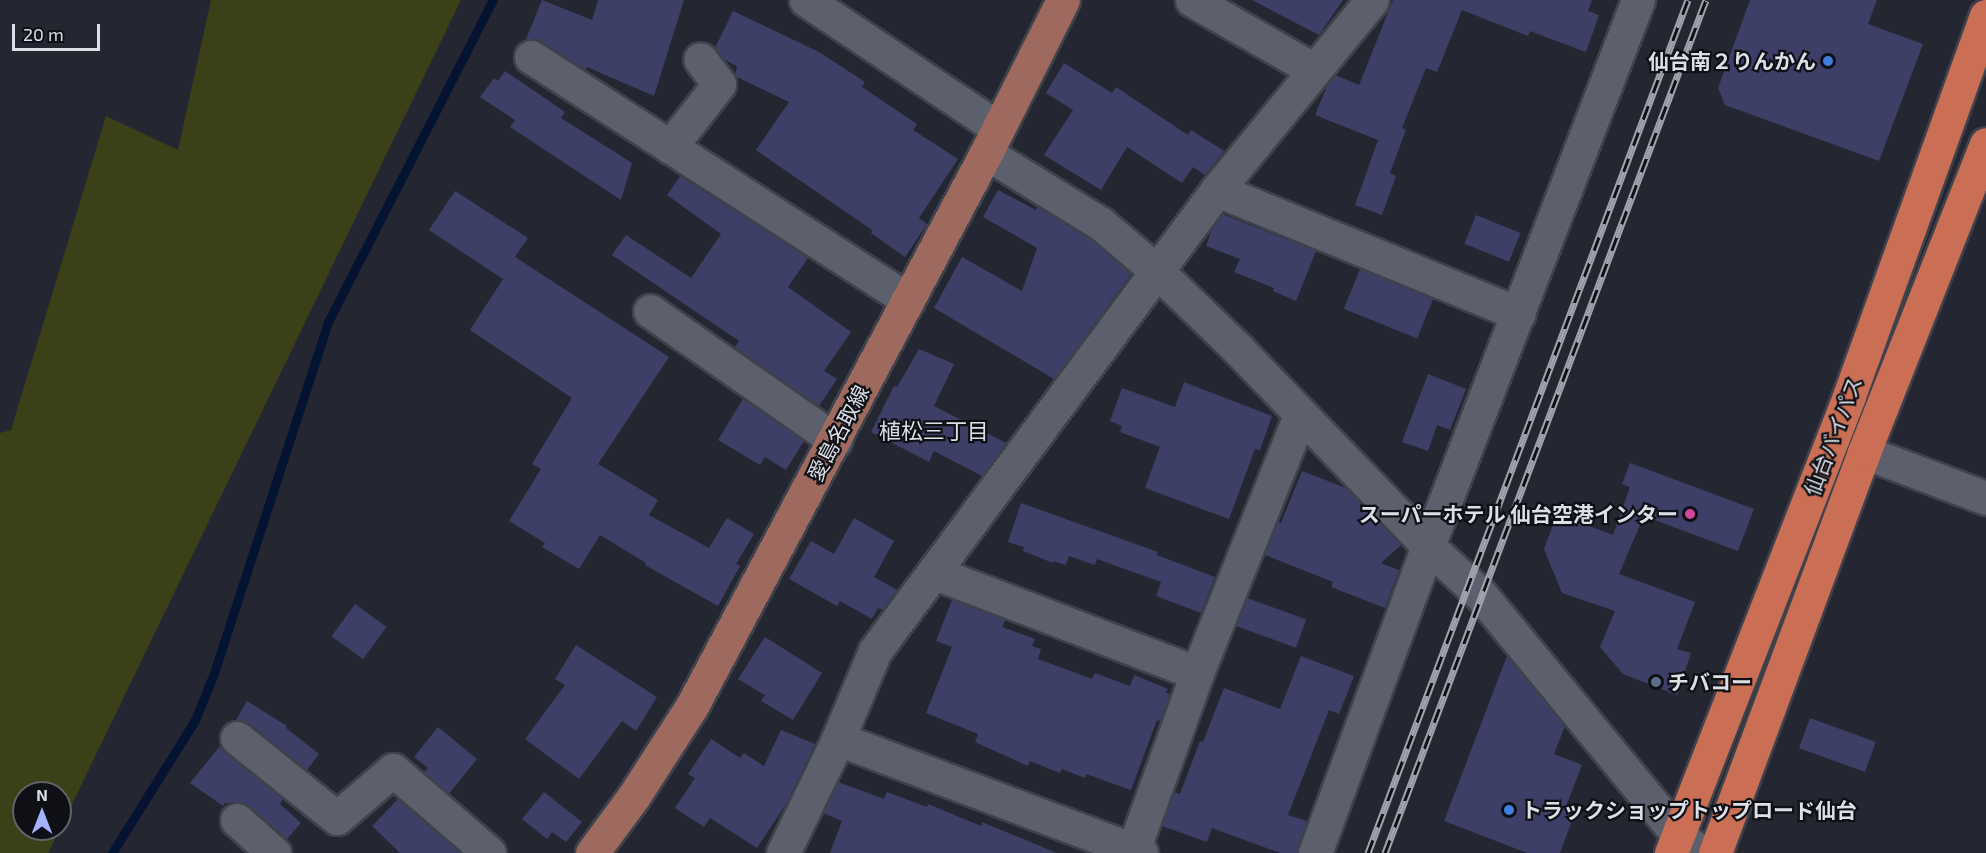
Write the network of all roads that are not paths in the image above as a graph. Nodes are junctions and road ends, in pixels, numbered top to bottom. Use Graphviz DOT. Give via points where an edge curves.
graph roads {
  1 [pos="806,0"];
  2 [pos="1063,0"];
  3 [pos="1192,0"];
  4 [pos="1372,0"];
  5 [pos="1638,0"];
  6 [pos="1986,16"];
  7 [pos="531,57"];
  8 [pos="700,59"];
  9 [pos="1314,70"];
  10 [pos="992,140"];
  11 [pos="1986,144"];
  12 [pos="670,147"];
  13 [pos="1217,190"];
  14 [pos="1158,272"];
  15 [pos="908,300"];
  16 [pos="650,311"];
  17 [pos="1519,314"];
  18 [pos="1300,416"];
  19 [pos="835,440"];
  20 [pos="1864,452"];
  21 [pos="1986,498"];
  22 [pos="1428,546"];
  23 [pos="935,573"];
  24 [pos="1197,673"];
  25 [pos="237,738"];
  26 [pos="838,739"];
  27 [pos="237,820"];
  28 [pos="1684,847"];
  29 [pos="1135,852"];
  30 [pos="274,853"];
  31 [pos="489,853"];
  32 [pos="592,853"];
  33 [pos="783,853"];
  34 [pos="1315,853"];
  35 [pos="1715,853"];
  1 -- 10 [label="street"];
  2 -- 10 [label="main road, 愛島名取線"];
  3 -- 9 [label="street"];
  4 -- 9 [label="street"];
  5 -- 17 [label="street"];
  6 -- 28 [label="highway, 仙台バイパス"];
  7 -- 12 [label="street"];
  8 -- 12 [label="street" via="719,84"];
  9 -- 13 [label="street"];
  10 -- 14 [label="street"];
  10 -- 15 [label="main road, 愛島名取線"];
  11 -- 20 [label="highway, 仙台バイパス"];
  12 -- 15 [label="street"];
  13 -- 14 [label="street"];
  13 -- 17 [label="street"];
  14 -- 18 [label="street"];
  14 -- 23 [label="street"];
  15 -- 19 [label="main road, 愛島名取線"];
  16 -- 19 [label="street"];
  17 -- 22 [label="street"];
  18 -- 22 [label="street"];
  18 -- 24 [label="street"];
  19 -- 32 [label="main road, 愛島名取線" via="692,706"];
  20 -- 21 [label="street"];
  20 -- 35 [label="highway, 仙台バイパス"];
  22 -- 28 [label="street" via="1499,614"];
  22 -- 34 [label="street"];
  23 -- 24 [label="street"];
  23 -- 26 [label="street" via="875,651"];
  24 -- 29 [label="street"];
  25 -- 31 [label="street" via="337,818 393,770"];
  26 -- 29 [label="street"];
  26 -- 33 [label="street"];
  27 -- 30 [label="street"];
}
